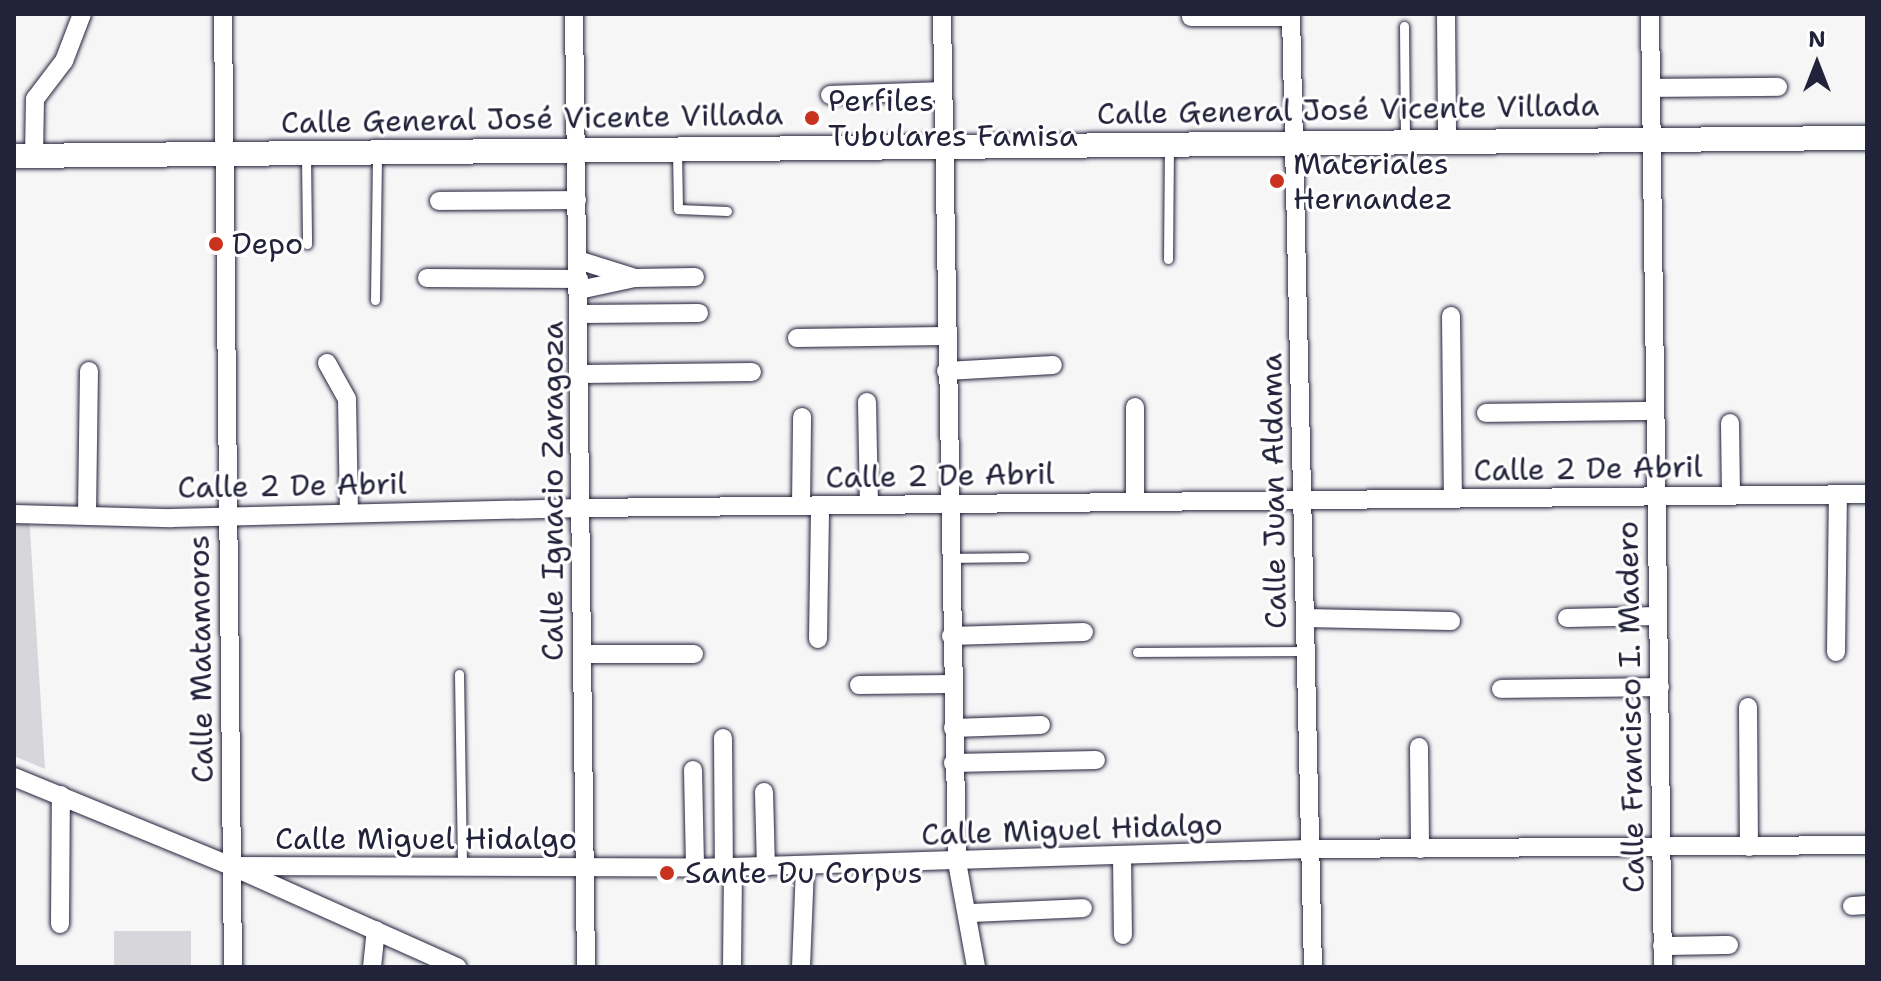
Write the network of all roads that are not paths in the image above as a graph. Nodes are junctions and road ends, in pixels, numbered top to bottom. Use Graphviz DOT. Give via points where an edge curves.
graph roads {
  1 [pos="82,14"];
  2 [pos="223,14"];
  3 [pos="574,14"];
  4 [pos="942,14"];
  5 [pos="1446,14"];
  6 [pos="1650,14"];
  7 [pos="1291,15"];
  8 [pos="1191,17"];
  9 [pos="1404,26"];
  10 [pos="1778,87"];
  11 [pos="1651,88"];
  12 [pos="942,91"];
  13 [pos="830,95"];
  14 [pos="1867,138"];
  15 [pos="1447,140"];
  16 [pos="1653,140"];
  17 [pos="1292,141"];
  18 [pos="1405,141"];
  19 [pos="1169,143"];
  20 [pos="576,148"];
  21 [pos="677,148"];
  22 [pos="943,148"];
  23 [pos="377,152"];
  24 [pos="306,153"];
  25 [pos="223,155"];
  26 [pos="24,156"];
  27 [pos="577,200"];
  28 [pos="439,201"];
  29 [pos="727,211"];
  30 [pos="307,244"];
  31 [pos="1168,259"];
  32 [pos="579,277"];
  33 [pos="695,277"];
  34 [pos="427,278"];
  35 [pos="635,278"];
  36 [pos="375,300"];
  37 [pos="699,313"];
  38 [pos="580,314"];
  39 [pos="1451,316"];
  40 [pos="945,336"];
  41 [pos="797,338"];
  42 [pos="327,363"];
  43 [pos="1053,365"];
  44 [pos="89,371"];
  45 [pos="946,371"];
  46 [pos="752,372"];
  47 [pos="582,374"];
  48 [pos="867,402"];
  49 [pos="1135,407"];
  50 [pos="1654,411"];
  51 [pos="1486,413"];
  52 [pos="802,417"];
  53 [pos="1730,423"];
  54 [pos="1838,494"];
  55 [pos="1867,494"];
  56 [pos="1656,496"];
  57 [pos="1731,496"];
  58 [pos="1453,498"];
  59 [pos="1303,501"];
  60 [pos="1135,502"];
  61 [pos="949,504"];
  62 [pos="811,505"];
  63 [pos="869,505"];
  64 [pos="582,508"];
  65 [pos="87,513"];
  66 [pos="349,513"];
  67 [pos="14,514"];
  68 [pos="227,516"];
  69 [pos="1024,557"];
  70 [pos="949,558"];
  71 [pos="1658,616"];
  72 [pos="1305,618"];
  73 [pos="1567,618"];
  74 [pos="1451,621"];
  75 [pos="1084,632"];
  76 [pos="951,636"];
  77 [pos="818,639"];
  78 [pos="1306,651"];
  79 [pos="1137,652"];
  80 [pos="1836,652"];
  81 [pos="582,654"];
  82 [pos="694,654"];
  83 [pos="459,674"];
  84 [pos="951,684"];
  85 [pos="859,685"];
  86 [pos="1660,687"];
  87 [pos="1501,689"];
  88 [pos="1748,707"];
  89 [pos="1041,725"];
  90 [pos="953,728"];
  91 [pos="723,738"];
  92 [pos="1419,747"];
  93 [pos="1096,760"];
  94 [pos="953,763"];
  95 [pos="693,770"];
  96 [pos="14,777"];
  97 [pos="764,792"];
  98 [pos="61,795"];
  99 [pos="1867,845"];
  100 [pos="1661,847"];
  101 [pos="1749,847"];
  102 [pos="1310,849"];
  103 [pos="1420,849"];
  104 [pos="1122,857"];
  105 [pos="957,862"];
  106 [pos="231,866"];
  107 [pos="805,866"];
  108 [pos="462,867"];
  109 [pos="766,867"];
  110 [pos="585,868"];
  111 [pos="695,868"];
  112 [pos="729,868"];
  113 [pos="1083,908"];
  114 [pos="969,913"];
  115 [pos="60,924"];
  116 [pos="376,930"];
  117 [pos="1123,935"];
  118 [pos="1729,945"];
  119 [pos="1662,946"];
  120 [pos="233,967"];
  121 [pos="372,967"];
  122 [pos="457,967"];
  123 [pos="586,967"];
  124 [pos="732,967"];
  125 [pos="801,967"];
  126 [pos="976,967"];
  127 [pos="1313,967"];
  128 [pos="1663,967"];
  1 -- 26 [label="street" via="64,61 35,99"];
  2 -- 25 [label="street, Calle Matamoros"];
  3 -- 20 [label="street, Calle Ignacio Zaragoza"];
  4 -- 12 [label="street"];
  5 -- 15 [label="street"];
  6 -- 11 [label="street, Calle Francisco I. Madero"];
  7 -- 8 [label="street"];
  7 -- 17 [label="street, Calle Juan Aldama"];
  9 -- 18 [label="lane"];
  10 -- 11 [label="street"];
  11 -- 16 [label="street, Calle Francisco I. Madero"];
  12 -- 13 [label="street"];
  12 -- 22 [label="street"];
  14 -- 16 [label="main road, Calle General José Vicente Villada"];
  15 -- 16 [label="main road, Calle General José Vicente Villada"];
  15 -- 18 [label="main road, Calle General José Vicente Villada"];
  16 -- 50 [label="street, Calle Francisco I. Madero"];
  17 -- 18 [label="main road, Calle General José Vicente Villada"];
  17 -- 19 [label="main road, Calle General José Vicente Villada"];
  17 -- 59 [label="street, Calle Juan Aldama"];
  19 -- 22 [label="main road, Calle General José Vicente Villada"];
  19 -- 31 [label="lane"];
  20 -- 21 [label="main road, Calle General José Vicente Villada"];
  20 -- 23 [label="main road, Calle General José Vicente Villada"];
  20 -- 27 [label="street, Calle Ignacio Zaragoza"];
  21 -- 22 [label="main road, Calle General José Vicente Villada"];
  21 -- 29 [label="lane" via="678,209"];
  22 -- 40 [label="street"];
  23 -- 24 [label="main road, Calle General José Vicente Villada"];
  23 -- 36 [label="lane"];
  24 -- 25 [label="main road, Calle General José Vicente Villada"];
  24 -- 30 [label="lane"];
  25 -- 26 [label="main road, Calle General José Vicente Villada"];
  25 -- 68 [label="street, Calle Matamoros"];
  27 -- 28 [label="street"];
  27 -- 32 [label="street, Calle Ignacio Zaragoza"];
  32 -- 34 [label="street"];
  32 -- 35 [label="street"];
  32 -- 35 [label="street"];
  32 -- 38 [label="street, Calle Ignacio Zaragoza"];
  33 -- 35 [label="street"];
  37 -- 38 [label="street"];
  38 -- 47 [label="street, Calle Ignacio Zaragoza"];
  39 -- 58 [label="street"];
  40 -- 41 [label="street"];
  40 -- 45 [label="street"];
  42 -- 66 [label="street" via="347,399"];
  43 -- 45 [label="street"];
  44 -- 65 [label="street"];
  45 -- 61 [label="street"];
  46 -- 47 [label="street"];
  47 -- 64 [label="street, Calle Ignacio Zaragoza"];
  48 -- 63 [label="street"];
  49 -- 60 [label="street"];
  50 -- 51 [label="street"];
  50 -- 56 [label="street, Calle Francisco I. Madero"];
  52 -- 62 [label="street"];
  53 -- 57 [label="street"];
  54 -- 55 [label="street, Calle 2 De Abril"];
  54 -- 57 [label="street, Calle 2 De Abril"];
  54 -- 80 [label="street"];
  56 -- 57 [label="street, Calle 2 De Abril"];
  56 -- 58 [label="street, Calle 2 De Abril"];
  56 -- 71 [label="street, Calle Francisco I. Madero"];
  58 -- 59 [label="street, Calle 2 De Abril"];
  59 -- 60 [label="street, Calle 2 De Abril"];
  59 -- 72 [label="street, Calle Juan Aldama"];
  60 -- 61 [label="street, Calle 2 De Abril"];
  61 -- 63 [label="street, Calle 2 De Abril"];
  61 -- 70 [label="street"];
  62 -- 63 [label="street, Calle 2 De Abril"];
  62 -- 64 [label="street, Calle 2 De Abril"];
  62 -- 77 [label="street"];
  64 -- 66 [label="street, Calle 2 De Abril"];
  64 -- 81 [label="street, Calle Ignacio Zaragoza"];
  65 -- 67 [label="street, Calle 2 De Abril"];
  65 -- 68 [label="street, Calle 2 De Abril"];
  66 -- 68 [label="street, Calle 2 De Abril"];
  68 -- 106 [label="street, Calle Matamoros"];
  69 -- 70 [label="lane"];
  70 -- 76 [label="street"];
  71 -- 73 [label="street"];
  71 -- 86 [label="street, Calle Francisco I. Madero"];
  72 -- 74 [label="street"];
  72 -- 78 [label="street, Calle Juan Aldama"];
  75 -- 76 [label="street"];
  76 -- 84 [label="street"];
  78 -- 79 [label="lane"];
  78 -- 102 [label="street, Calle Juan Aldama"];
  81 -- 82 [label="street"];
  81 -- 110 [label="street, Calle Ignacio Zaragoza"];
  83 -- 108 [label="lane"];
  84 -- 85 [label="street"];
  84 -- 90 [label="street"];
  86 -- 87 [label="street"];
  86 -- 100 [label="street, Calle Francisco I. Madero"];
  88 -- 101 [label="street"];
  89 -- 90 [label="street"];
  90 -- 94 [label="street"];
  91 -- 112 [label="street"];
  92 -- 103 [label="street"];
  93 -- 94 [label="street"];
  94 -- 105 [label="street"];
  95 -- 111 [label="street"];
  96 -- 98 [label="street"];
  97 -- 109 [label="street"];
  98 -- 106 [label="street"];
  98 -- 115 [label="street"];
  99 -- 101 [label="street, Calle Miguel Hidalgo"];
  100 -- 101 [label="street, Calle Miguel Hidalgo"];
  100 -- 103 [label="street, Calle Miguel Hidalgo"];
  100 -- 119 [label="street, Calle Francisco I. Madero"];
  102 -- 103 [label="street, Calle Miguel Hidalgo"];
  102 -- 104 [label="street, Calle Miguel Hidalgo"];
  102 -- 127 [label="street, Calle Juan Aldama"];
  104 -- 105 [label="street, Calle Miguel Hidalgo"];
  104 -- 117 [label="street"];
  105 -- 107 [label="street, Calle Miguel Hidalgo"];
  105 -- 114 [label="street"];
  106 -- 108 [label="street, Calle Miguel Hidalgo"];
  106 -- 116 [label="street"];
  106 -- 120 [label="street, Calle Matamoros"];
  107 -- 109 [label="street, Calle Miguel Hidalgo"];
  107 -- 125 [label="street"];
  108 -- 110 [label="street, Calle Miguel Hidalgo"];
  109 -- 112 [label="street, Calle Miguel Hidalgo"];
  110 -- 111 [label="street, Calle Miguel Hidalgo"];
  110 -- 123 [label="street, Calle Ignacio Zaragoza"];
  111 -- 112 [label="street, Calle Miguel Hidalgo"];
  112 -- 124 [label="street"];
  113 -- 114 [label="street"];
  114 -- 126 [label="street"];
  116 -- 121 [label="street"];
  116 -- 122 [label="street"];
  118 -- 119 [label="street"];
  119 -- 128 [label="street, Calle Francisco I. Madero"];
}
